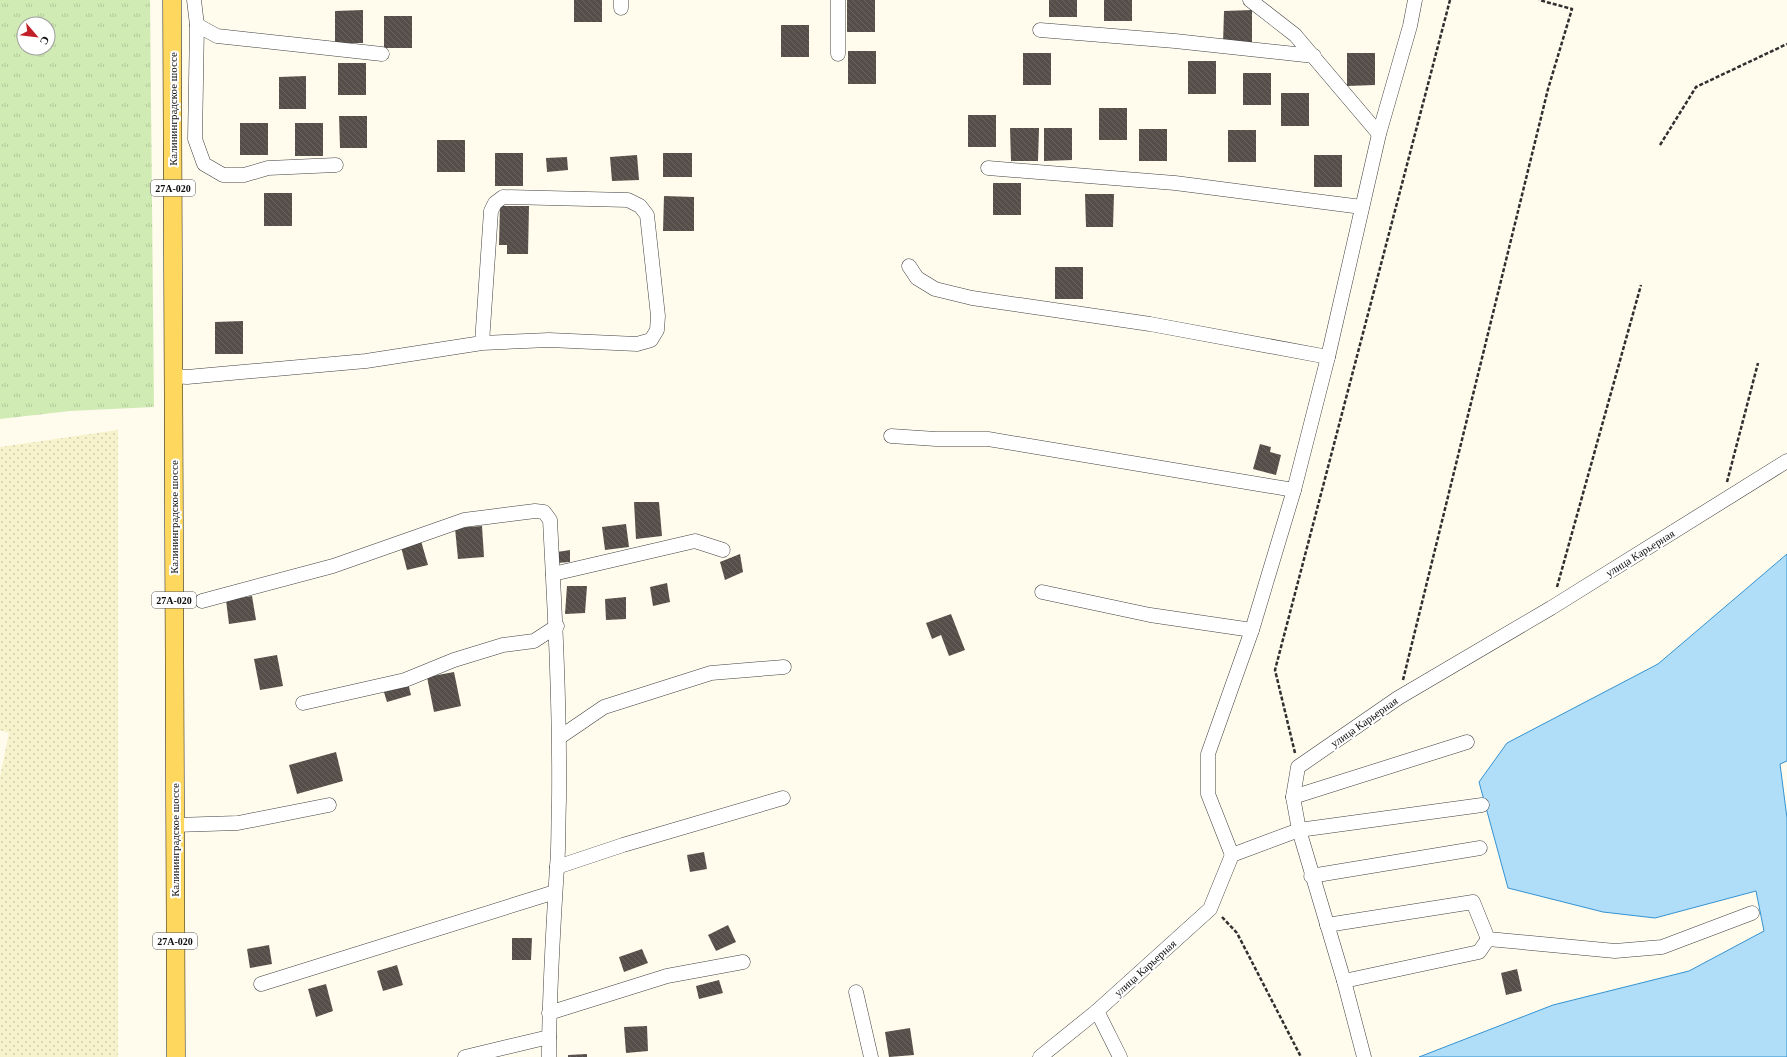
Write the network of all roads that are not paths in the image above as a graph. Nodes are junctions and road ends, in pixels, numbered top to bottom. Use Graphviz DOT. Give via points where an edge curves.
graph roads {
  1 [pos="172,0"];
  2 [pos="194,0"];
  3 [pos="838,0"];
  4 [pos="1250,0"];
  5 [pos="1415,0"];
  6 [pos="197,25"];
  7 [pos="1040,30"];
  8 [pos="382,54"];
  9 [pos="838,54"];
  10 [pos="1314,56"];
  11 [pos="1379,134"];
  12 [pos="336,165"];
  13 [pos="988,168"];
  14 [pos="1362,207"];
  15 [pos="910,266"];
  16 [pos="482,343"];
  17 [pos="1328,357"];
  18 [pos="174,376"];
  19 [pos="891,436"];
  20 [pos="1787,461"];
  21 [pos="1294,490"];
  22 [pos="723,550"];
  23 [pos="553,574"];
  24 [pos="1042,592"];
  25 [pos="202,602"];
  26 [pos="557,626"];
  27 [pos="1252,630"];
  28 [pos="784,668"];
  29 [pos="303,703"];
  30 [pos="560,737"];
  31 [pos="1467,742"];
  32 [pos="1293,797"];
  33 [pos="783,798"];
  34 [pos="329,805"];
  35 [pos="1482,805"];
  36 [pos="175,825"];
  37 [pos="1299,830"];
  38 [pos="1480,848"];
  39 [pos="1232,855"];
  40 [pos="557,867"];
  41 [pos="1311,876"];
  42 [pos="555,892"];
  43 [pos="1752,913"];
  44 [pos="1328,925"];
  45 [pos="1488,939"];
  46 [pos="743,962"];
  47 [pos="1344,982"];
  48 [pos="261,984"];
  49 [pos="856,992"];
  50 [pos="1097,1011"];
  51 [pos="549,1013"];
  52 [pos="549,1037"];
  53 [pos="176,1057"];
  54 [pos="465,1057"];
  55 [pos="549,1057"];
  56 [pos="871,1057"];
  57 [pos="1040,1057"];
  58 [pos="1120,1057"];
  59 [pos="1364,1057"];
  1 -- 18 [label="main road, Калининградское шоссе / 27А-020"];
  2 -- 6 [label="street"];
  3 -- 9 [label="street"];
  4 -- 10 [label="street" via="1295,35"];
  5 -- 11 [label="street"];
  6 -- 8 [label="street" via="217,36"];
  6 -- 12 [label="street" via="195,139 204,164 223,175 244,175 268,168"];
  7 -- 10 [label="street"];
  10 -- 11 [label="street"];
  11 -- 14 [label="street"];
  13 -- 14 [label="street" via="1175,183"];
  14 -- 17 [label="street"];
  15 -- 17 [label="street" via="917,278 935,289 972,298 1150,324"];
  16 -- 16 [label="street" via="491,211 495,203 503,197 628,200 640,206 647,215 658,316 657,330 650,340 637,344 548,340"];
  16 -- 18 [label="street" via="366,361 187,377"];
  17 -- 21 [label="street"];
  18 -- 36 [label="main road, Калининградское шоссе / 27А-020"];
  19 -- 21 [label="street" via="988,439"];
  20 -- 32 [label="street, улица Карьерная" via="1551,608 1398,698 1298,767"];
  21 -- 27 [label="street"];
  22 -- 23 [label="street" via="695,541"];
  23 -- 25 [label="street" via="550,520 544,512 535,511 464,520 334,566"];
  23 -- 26 [label="street"];
  24 -- 27 [label="street" via="1150,615"];
  26 -- 29 [label="street" via="534,641 496,647 454,660 405,680"];
  26 -- 30 [label="street"];
  27 -- 39 [label="street" via="1208,754 1208,794"];
  28 -- 30 [label="street" via="710,673 604,707"];
  30 -- 40 [label="street"];
  31 -- 32 [label="street"];
  32 -- 37 [label="street"];
  33 -- 40 [label="street"];
  34 -- 36 [label="street" via="238,823"];
  35 -- 37 [label="street"];
  36 -- 53 [label="main road, Калининградское шоссе / 27А-020"];
  37 -- 39 [label="street"];
  37 -- 41 [label="street"];
  38 -- 41 [label="street"];
  39 -- 50 [label="street, улица Карьерная" via="1210,909"];
  40 -- 42 [label="street"];
  41 -- 44 [label="street"];
  42 -- 48 [label="street"];
  42 -- 51 [label="street"];
  43 -- 45 [label="street" via="1662,948 1615,951"];
  44 -- 45 [label="street" via="1473,902"];
  44 -- 47 [label="street"];
  45 -- 47 [label="street" via="1479,952"];
  46 -- 51 [label="street" via="667,976"];
  47 -- 59 [label="street"];
  49 -- 56 [label="street"];
  50 -- 57 [label="street, улица Карьерная"];
  50 -- 58 [label="street"];
  51 -- 52 [label="street"];
  52 -- 54 [label="street"];
  52 -- 55 [label="street"];
}
